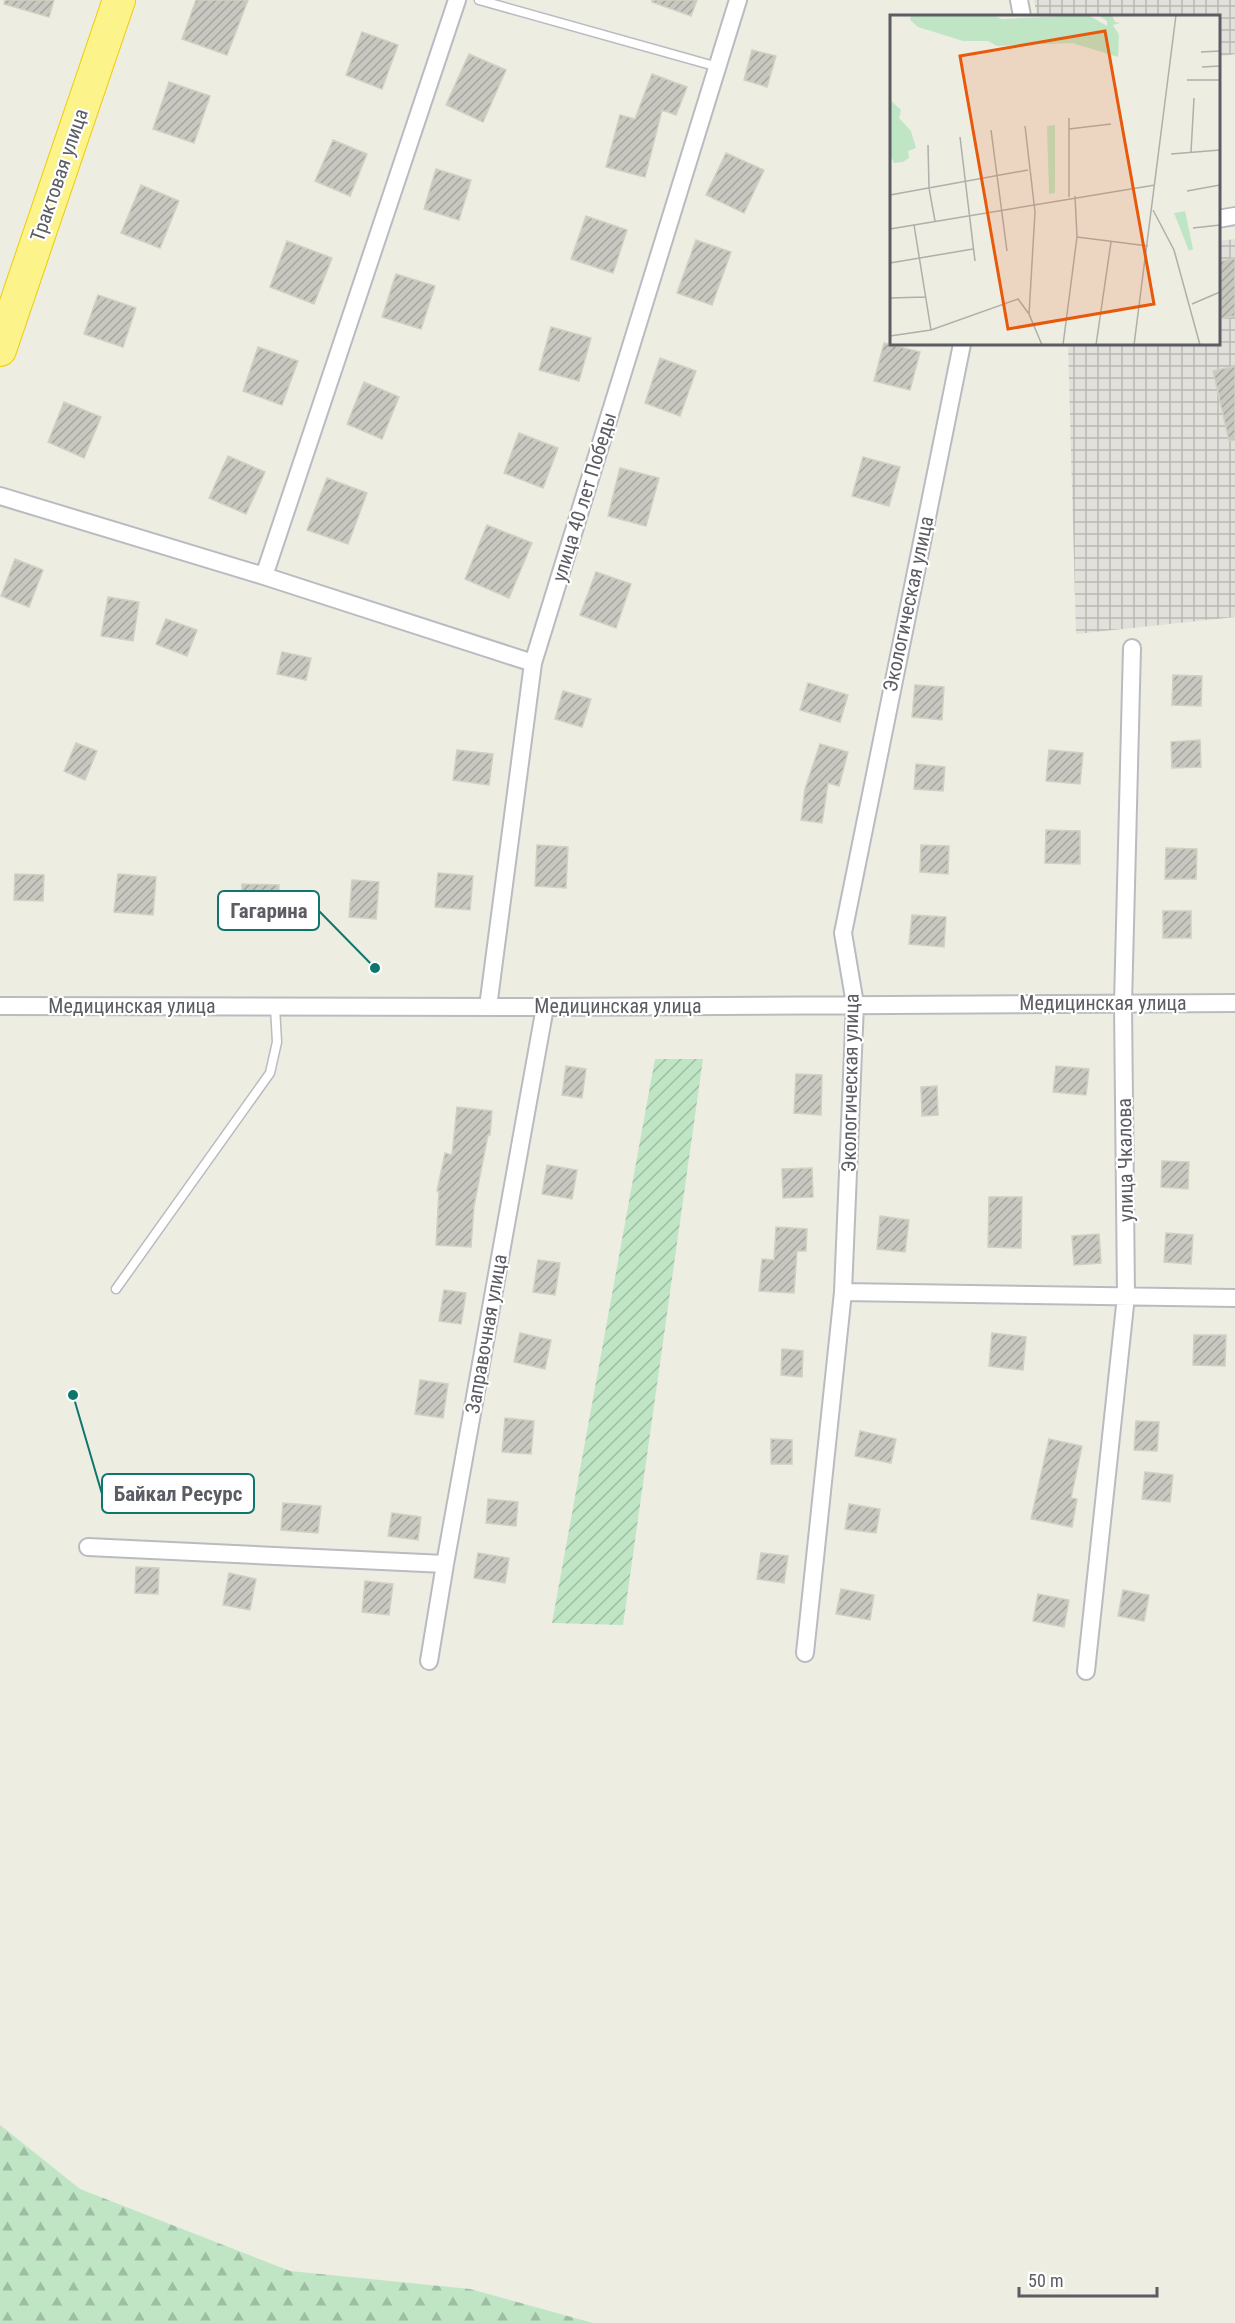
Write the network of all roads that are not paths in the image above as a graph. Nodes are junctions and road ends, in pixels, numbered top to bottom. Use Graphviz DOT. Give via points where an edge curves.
graph roads {
  1 [pos="119,0"];
  2 [pos="457,0"];
  3 [pos="479,0"];
  4 [pos="738,0"];
  5 [pos="1018,0"];
  6 [pos="1022,15"];
  7 [pos="718,67"];
  8 [pos="1235,216"];
  9 [pos="1220,219"];
  10 [pos="962,345"];
  11 [pos="0,350"];
  12 [pos="0,496"];
  13 [pos="264,576"];
  14 [pos="1132,648"];
  15 [pos="533,663"];
  16 [pos="1235,1003"];
  17 [pos="855,1004"];
  18 [pos="1123,1004"];
  19 [pos="0,1006"];
  20 [pos="275,1007"];
  21 [pos="488,1007"];
  22 [pos="545,1007"];
  23 [pos="116,1289"];
  24 [pos="843,1292"];
  25 [pos="1126,1296"];
  26 [pos="1235,1298"];
  27 [pos="88,1547"];
  28 [pos="444,1564"];
  29 [pos="805,1653"];
  30 [pos="429,1661"];
  31 [pos="1086,1671"];
  1 -- 11 [label="highway, Трактовая улица"];
  2 -- 13 [label="street"];
  3 -- 7 [label="lane"];
  4 -- 7 [label="street, улица 40 лет Победы"];
  5 -- 6 [label="street"];
  7 -- 15 [label="street, улица 40 лет Победы"];
  8 -- 9 [label="street"];
  10 -- 17 [label="street, Экологическая улица" via="843,933"];
  12 -- 13 [label="street"];
  13 -- 15 [label="street"];
  14 -- 18 [label="street, улица Чкалова"];
  15 -- 21 [label="street, улица 40 лет Победы"];
  16 -- 18 [label="street, Медицинская улица"];
  17 -- 18 [label="street, Медицинская улица"];
  17 -- 22 [label="street, Медицинская улица"];
  17 -- 24 [label="street, Экологическая улица"];
  18 -- 25 [label="street, улица Чкалова"];
  19 -- 20 [label="street, Медицинская улица"];
  20 -- 21 [label="street, Медицинская улица"];
  20 -- 23 [label="lane" via="277,1042 270,1073"];
  21 -- 22 [label="street, Медицинская улица"];
  22 -- 28 [label="street, Заправочная улица"];
  24 -- 25 [label="street"];
  24 -- 29 [label="street, Экологическая улица"];
  25 -- 26 [label="street"];
  25 -- 31 [label="street, улица Чкалова"];
  27 -- 28 [label="street"];
  28 -- 30 [label="street, Заправочная улица"];
}
